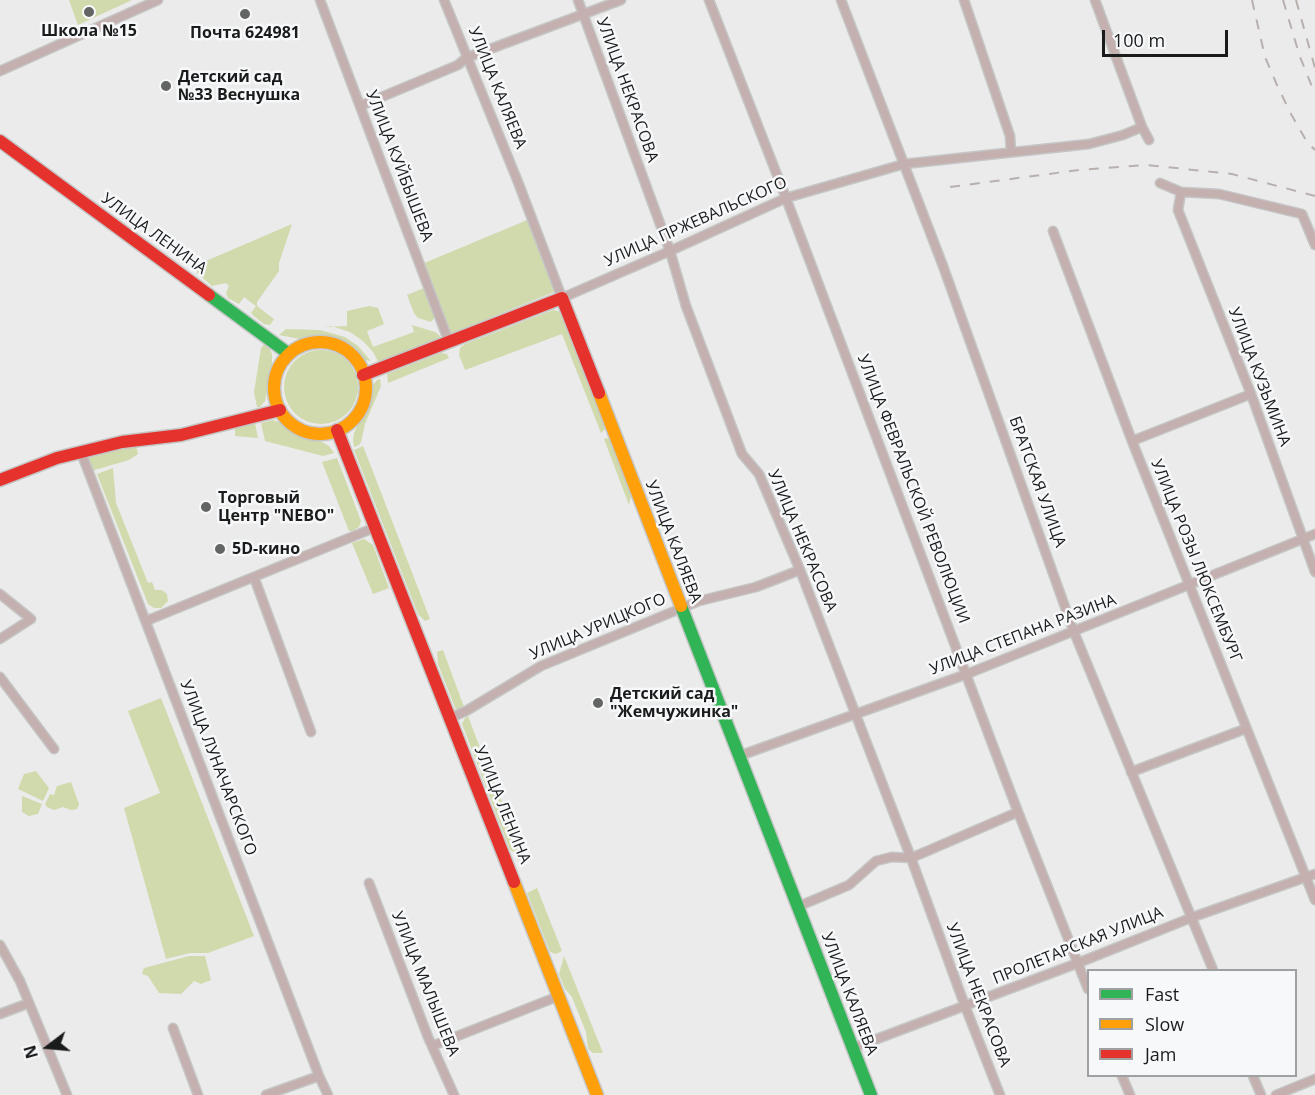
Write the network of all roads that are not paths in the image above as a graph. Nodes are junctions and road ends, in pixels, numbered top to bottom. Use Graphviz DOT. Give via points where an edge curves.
graph roads {
  1 [pos="158,0"];
  2 [pos="320,0"];
  3 [pos="444,0"];
  4 [pos="578,0"];
  5 [pos="621,0"];
  6 [pos="709,0"];
  7 [pos="841,0"];
  8 [pos="964,0"];
  9 [pos="1095,0"];
  10 [pos="583,15"];
  11 [pos="466,58"];
  12 [pos="0,72"];
  13 [pos="360,106"];
  14 [pos="1142,127"];
  15 [pos="1149,140"];
  16 [pos="0,141"];
  17 [pos="1011,152"];
  18 [pos="904,164"];
  19 [pos="1160,183"];
  20 [pos="1181,192"];
  21 [pos="786,198"];
  22 [pos="1053,231"];
  23 [pos="1315,245"];
  24 [pos="670,251"];
  25 [pos="562,298"];
  26 [pos="448,342"];
  27 [pos="289,354"];
  28 [pos="363,375"];
  29 [pos="1251,394"];
  30 [pos="280,410"];
  31 [pos="337,430"];
  32 [pos="1132,441"];
  33 [pos="81,452"];
  34 [pos="0,480"];
  35 [pos="374,523"];
  36 [pos="1315,534"];
  37 [pos="1303,539"];
  38 [pos="800,570"];
  39 [pos="1315,572"];
  40 [pos="254,577"];
  41 [pos="1191,585"];
  42 [pos="0,594"];
  43 [pos="681,609"];
  44 [pos="146,621"];
  45 [pos="1074,632"];
  46 [pos="0,639"];
  47 [pos="967,675"];
  48 [pos="0,677"];
  49 [pos="855,716"];
  50 [pos="450,718"];
  51 [pos="1245,729"];
  52 [pos="311,732"];
  53 [pos="54,749"];
  54 [pos="739,756"];
  55 [pos="1131,772"];
  56 [pos="1018,812"];
  57 [pos="910,858"];
  58 [pos="1311,876"];
  59 [pos="369,883"];
  60 [pos="1315,900"];
  61 [pos="797,907"];
  62 [pos="1193,917"];
  63 [pos="0,945"];
  64 [pos="1078,963"];
  65 [pos="1213,969"];
  66 [pos="1087,984"];
  67 [pos="559,996"];
  68 [pos="29,1004"];
  69 [pos="965,1006"];
  70 [pos="0,1014"];
  71 [pos="173,1028"];
  72 [pos="432,1046"];
  73 [pos="853,1048"];
  74 [pos="319,1076"];
  75 [pos="1122,1077"];
  76 [pos="1253,1077"];
  77 [pos="1315,1079"];
  78 [pos="67,1095"];
  79 [pos="198,1095"];
  80 [pos="266,1095"];
  81 [pos="328,1095"];
  82 [pos="454,1095"];
  83 [pos="597,1095"];
  84 [pos="871,1095"];
  85 [pos="1000,1095"];
  86 [pos="1130,1095"];
  87 [pos="1261,1095"];
  88 [pos="1276,1095"];
  1 -- 12 [label="street"];
  2 -- 13 [label="street, УЛИЦА КУЙБЫШЕВА"];
  3 -- 11 [label="street, УЛИЦА КАЛЯЕВА"];
  4 -- 10 [label="street, УЛИЦА НЕКРАСОВА"];
  5 -- 10 [label="street"];
  6 -- 21 [label="street, УЛИЦА ФЕВРАЛЬСКОЙ РЕВОЛЮЦИИ"];
  7 -- 18 [label="street, БРАТСКАЯ УЛИЦА"];
  8 -- 17 [label="street" via="1010,136"];
  9 -- 14 [label="street"];
  10 -- 11 [label="street"];
  10 -- 24 [label="street, УЛИЦА НЕКРАСОВА"];
  11 -- 13 [label="street" via="458,65"];
  11 -- 25 [label="street, УЛИЦА КАЛЯЕВА"];
  13 -- 26 [label="street, УЛИЦА КУЙБЫШЕВА"];
  14 -- 15 [label="street"];
  14 -- 17 [label="street, УЛИЦА ПРЖЕВАЛЬСКОГО" via="1089,144"];
  16 -- 27 [label="street, УЛИЦА ЛЕНИНА"];
  17 -- 18 [label="street, УЛИЦА ПРЖЕВАЛЬСКОГО"];
  18 -- 21 [label="street, УЛИЦА ПРЖЕВАЛЬСКОГО"];
  18 -- 45 [label="street, БРАТСКАЯ УЛИЦА"];
  19 -- 20 [label="street"];
  20 -- 23 [label="street" via="1219,194 1302,214"];
  20 -- 29 [label="street, УЛИЦА КУЗЬМИНА" via="1178,210"];
  21 -- 24 [label="street, УЛИЦА ПРЖЕВАЛЬСКОГО"];
  21 -- 47 [label="street, УЛИЦА ФЕВРАЛЬСКОЙ РЕВОЛЮЦИИ"];
  22 -- 32 [label="street, УЛИЦА РОЗЫ ЛЮКСЕМБУРГ"];
  24 -- 25 [label="street, УЛИЦА ПРЖЕВАЛЬСКОГО"];
  24 -- 38 [label="street, УЛИЦА НЕКРАСОВА" via="686,306 742,454 759,474"];
  25 -- 26 [label="street, УЛИЦА ПРЖЕВАЛЬСКОГО"];
  25 -- 43 [label="street, УЛИЦА КАЛЯЕВА"];
  26 -- 28 [label="street, УЛИЦА ПРЖЕВАЛЬСКОГО"];
  27 -- 28 [label="street" via="309,343 330,343 350,354"];
  27 -- 30 [label="street" via="279,366 275,381"];
  28 -- 31 [label="street" via="365,394 361,408"];
  29 -- 32 [label="street"];
  29 -- 37 [label="street, УЛИЦА КУЗЬМИНА"];
  30 -- 31 [label="street" via="303,430"];
  30 -- 33 [label="street" via="181,435"];
  31 -- 35 [label="street, УЛИЦА ЛЕНИНА"];
  32 -- 41 [label="street, УЛИЦА РОЗЫ ЛЮКСЕМБУРГ"];
  33 -- 34 [label="street"];
  33 -- 44 [label="street, УЛИЦА ЛУНАЧАРСКОГО"];
  35 -- 40 [label="street"];
  35 -- 50 [label="street, УЛИЦА ЛЕНИНА"];
  36 -- 37 [label="street, УЛИЦА СТЕПАНА РАЗИНА"];
  37 -- 39 [label="street, УЛИЦА КУЗЬМИНА"];
  37 -- 41 [label="street, УЛИЦА СТЕПАНА РАЗИНА"];
  38 -- 43 [label="street, УЛИЦА УРИЦКОГО"];
  38 -- 49 [label="street, УЛИЦА НЕКРАСОВА"];
  40 -- 44 [label="street"];
  40 -- 52 [label="street"];
  41 -- 45 [label="street, УЛИЦА СТЕПАНА РАЗИНА"];
  41 -- 51 [label="street, УЛИЦА РОЗЫ ЛЮКСЕМБУРГ"];
  42 -- 46 [label="street" via="31,618"];
  43 -- 50 [label="street, УЛИЦА УРИЦКОГО" via="541,666"];
  43 -- 54 [label="street, УЛИЦА КАЛЯЕВА"];
  44 -- 74 [label="street, УЛИЦА ЛУНАЧАРСКОГО"];
  45 -- 47 [label="street, УЛИЦА СТЕПАНА РАЗИНА"];
  45 -- 55 [label="street, БРАТСКАЯ УЛИЦА"];
  47 -- 49 [label="street, УЛИЦА СТЕПАНА РАЗИНА"];
  47 -- 56 [label="street, УЛИЦА ФЕВРАЛЬСКОЙ РЕВОЛЮЦИИ"];
  48 -- 53 [label="street"];
  49 -- 54 [label="street, УЛИЦА СТЕПАНА РАЗИНА"];
  49 -- 57 [label="street, УЛИЦА НЕКРАСОВА"];
  50 -- 67 [label="street, УЛИЦА ЛЕНИНА"];
  51 -- 55 [label="street"];
  51 -- 58 [label="street, УЛИЦА РОЗЫ ЛЮКСЕМБУРГ"];
  54 -- 61 [label="street, УЛИЦА КАЛЯЕВА"];
  55 -- 62 [label="street, БРАТСКАЯ УЛИЦА"];
  56 -- 57 [label="street"];
  56 -- 64 [label="street, УЛИЦА ФЕВРАЛЬСКОЙ РЕВОЛЮЦИИ"];
  57 -- 61 [label="street" via="876,861 849,885"];
  57 -- 69 [label="street, УЛИЦА НЕКРАСОВА"];
  58 -- 60 [label="street, УЛИЦА РОЗЫ ЛЮКСЕМБУРГ"];
  58 -- 62 [label="street, ПРОЛЕТАРСКАЯ УЛИЦА"];
  59 -- 72 [label="street, УЛИЦА МАЛЫШЕВА"];
  61 -- 73 [label="street, УЛИЦА КАЛЯЕВА"];
  62 -- 64 [label="street, ПРОЛЕТАРСКАЯ УЛИЦА"];
  62 -- 65 [label="street, БРАТСКАЯ УЛИЦА"];
  63 -- 68 [label="street"];
  64 -- 66 [label="street, УЛИЦА ФЕВРАЛЬСКОЙ РЕВОЛЮЦИИ"];
  64 -- 69 [label="street, ПРОЛЕТАРСКАЯ УЛИЦА"];
  67 -- 72 [label="street"];
  67 -- 83 [label="street, УЛИЦА ЛЕНИНА"];
  68 -- 70 [label="street"];
  68 -- 78 [label="street"];
  69 -- 73 [label="street, ПРОЛЕТАРСКАЯ УЛИЦА"];
  69 -- 85 [label="street, УЛИЦА НЕКРАСОВА"];
  71 -- 79 [label="street"];
  72 -- 82 [label="street, УЛИЦА МАЛЫШЕВА"];
  73 -- 84 [label="street, УЛИЦА КАЛЯЕВА"];
  74 -- 80 [label="street"];
  74 -- 81 [label="street, УЛИЦА ЛУНАЧАРСКОГО"];
  75 -- 86 [label="street"];
  76 -- 87 [label="street"];
  77 -- 88 [label="street"];
}
